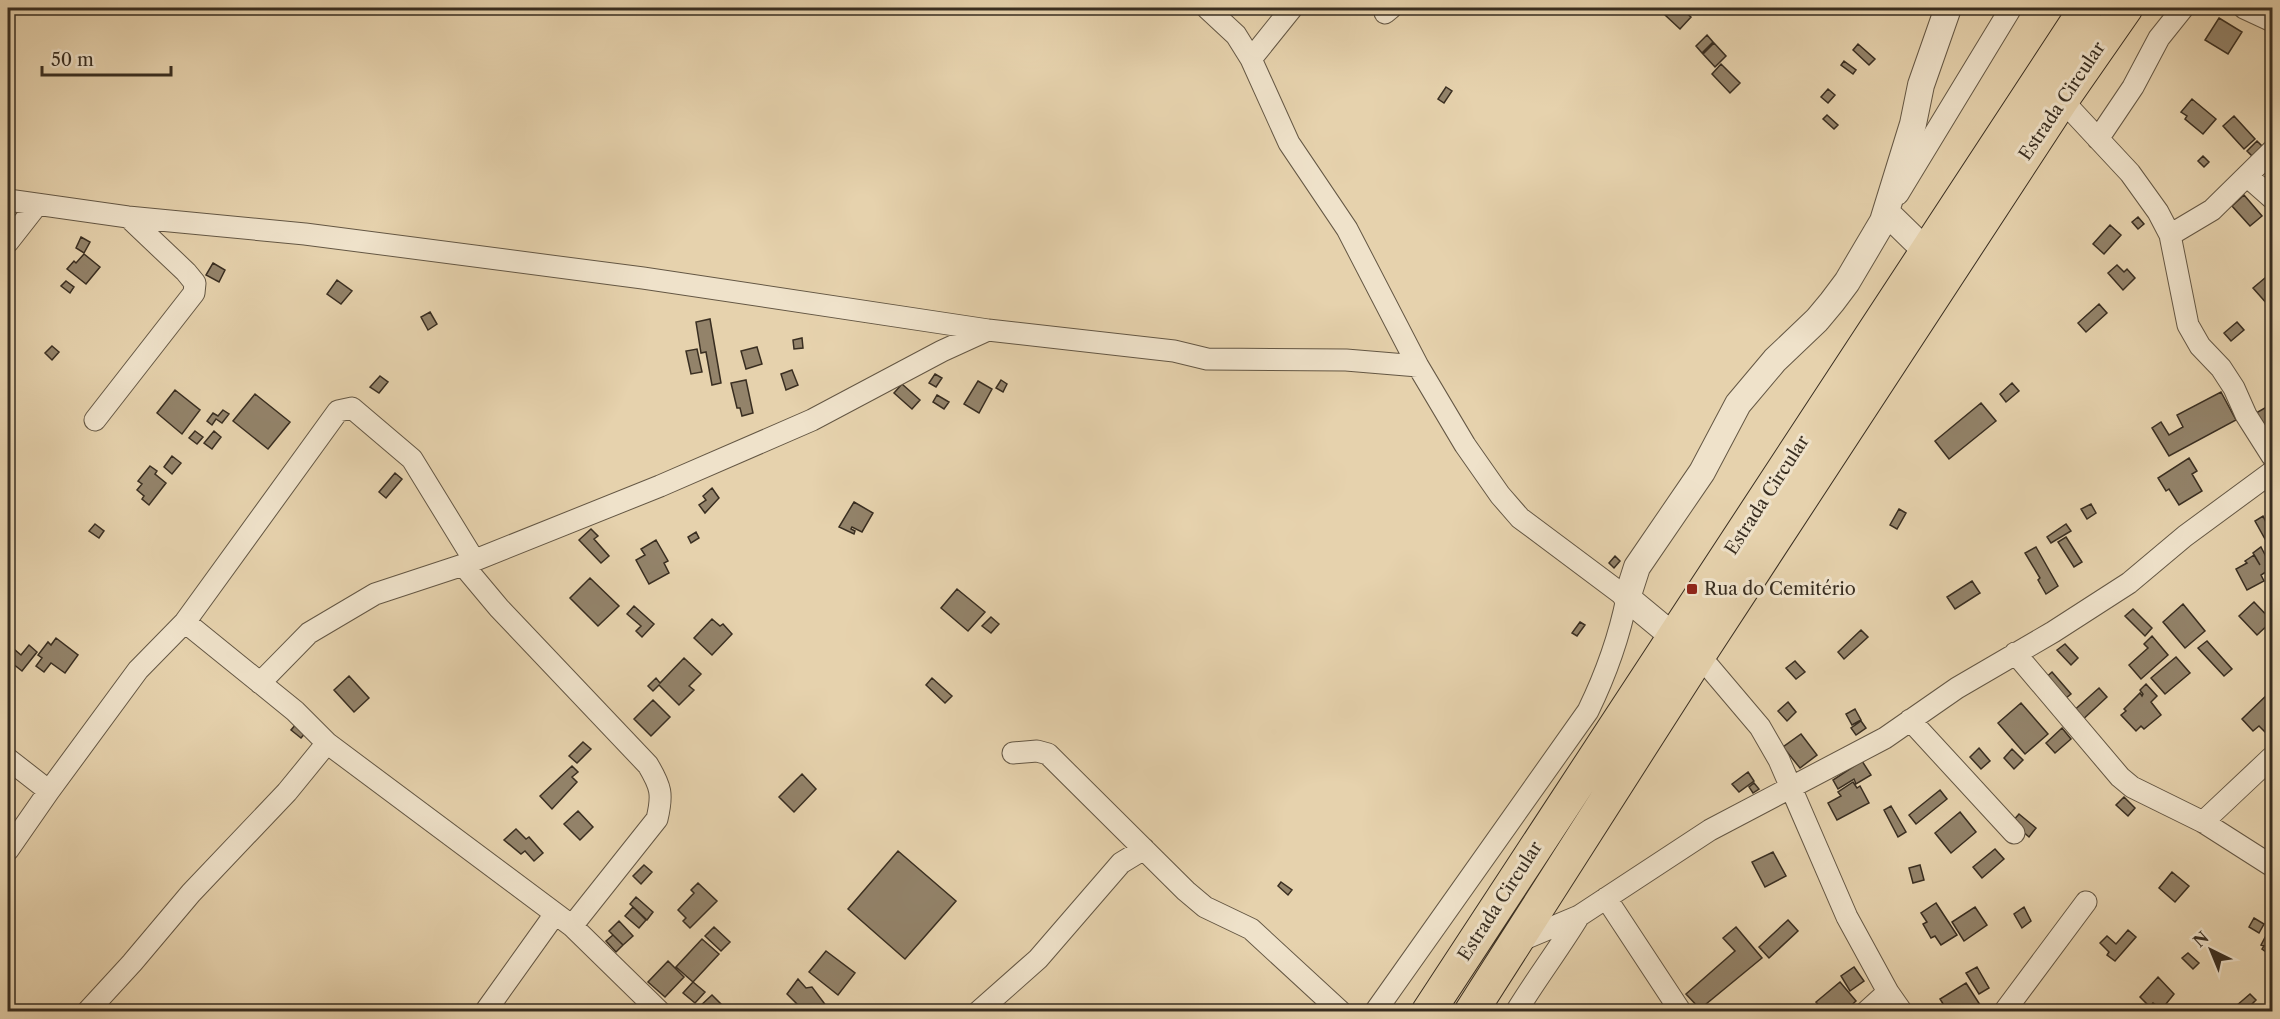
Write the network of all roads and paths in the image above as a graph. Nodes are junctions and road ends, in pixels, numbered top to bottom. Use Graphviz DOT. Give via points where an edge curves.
graph roads {
  1 [pos="1208,8"];
  2 [pos="1292,8"];
  3 [pos="2011,8"];
  4 [pos="2086,8"];
  5 [pos="2126,8"];
  6 [pos="2183,8"];
  7 [pos="2244,8"];
  8 [pos="1945,9"];
  9 [pos="2272,21"];
  10 [pos="1251,59"];
  11 [pos="2062,100"];
  12 [pos="2098,139"];
  13 [pos="2272,151"];
  14 [pos="2247,176"];
  15 [pos="2272,198"];
  16 [pos="8,200"];
  17 [pos="38,205"];
  18 [pos="1887,213"];
  19 [pos="128,217"];
  20 [pos="2170,236"];
  21 [pos="8,242"];
  22 [pos="1926,251"];
  23 [pos="988,330"];
  24 [pos="1418,366"];
  25 [pos="95,420"];
  26 [pos="2272,456"];
  27 [pos="2272,472"];
  28 [pos="469,562"];
  29 [pos="1627,598"];
  30 [pos="185,622"];
  31 [pos="1686,646"];
  32 [pos="2015,653"];
  33 [pos="260,683"];
  34 [pos="1910,720"];
  35 [pos="327,743"];
  36 [pos="1013,753"];
  37 [pos="2272,757"];
  38 [pos="8,759"];
  39 [pos="1791,787"];
  40 [pos="49,791"];
  41 [pos="2203,822"];
  42 [pos="2014,833"];
  43 [pos="1144,849"];
  44 [pos="8,850"];
  45 [pos="2272,866"];
  46 [pos="1606,898"];
  47 [pos="2086,902"];
  48 [pos="1579,916"];
  49 [pos="563,920"];
  50 [pos="1517,942"];
  51 [pos="1888,992"];
  52 [pos="87,1011"];
  53 [pos="485,1011"];
  54 [pos="660,1011"];
  55 [pos="978,1011"];
  56 [pos="1341,1011"];
  57 [pos="1375,1011"];
  58 [pos="1428,1011"];
  59 [pos="1471,1011"];
  60 [pos="1516,1011"];
  61 [pos="1681,1011"];
  62 [pos="1866,1011"];
  63 [pos="1902,1011"];
  64 [pos="2004,1011"];
  1 -- 10 [label="street" via="1236,35"];
  2 -- 10 [label="street"];
  3 -- 18 [label="street"];
  4 -- 22 [label="main road, Estrada Circular"];
  5 -- 11 [label="main road, Estrada Circular"];
  6 -- 12 [label="street" via="2159,38 2133,87"];
  7 -- 9 [label="street"];
  8 -- 18 [label="street"];
  10 -- 24 [label="street" via="1289,143 1347,229"];
  11 -- 12 [label="street"];
  11 -- 31 [label="main road, Estrada Circular"];
  12 -- 20 [label="street" via="2130,173"];
  13 -- 14 [label="street"];
  14 -- 15 [label="street"];
  14 -- 20 [label="street" via="2212,210"];
  16 -- 17 [label="street"];
  17 -- 19 [label="street"];
  17 -- 21 [label="street"];
  18 -- 22 [label="street"];
  18 -- 29 [label="street" via="1832,302 1738,404 1702,472 1637,567"];
  19 -- 23 [label="street" via="305,234 643,278"];
  19 -- 25 [label="street" via="186,272 195,283 194,293"];
  20 -- 26 [label="street" via="2188,325 2234,387 2254,430"];
  22 -- 31 [label="main road, Estrada Circular"];
  23 -- 24 [label="street" via="1174,351 1208,359 1346,360"];
  23 -- 28 [label="street" via="812,420"];
  24 -- 29 [label="street" via="1465,445 1520,518"];
  27 -- 32 [label="street" via="2129,583"];
  28 -- 30 [label="street" via="412,459 352,408 338,411"];
  28 -- 33 [label="street" via="375,594 309,633"];
  28 -- 49 [label="street" via="499,608 648,765 660,784 662,799 657,819"];
  29 -- 31 [label="street"];
  29 -- 57 [label="street" via="1606,674 1588,711"];
  30 -- 33 [label="street"];
  30 -- 40 [label="street" via="138,670"];
  31 -- 39 [label="street" via="1760,727"];
  31 -- 50 [label="main road, Estrada Circular"];
  31 -- 58 [label="main road, Estrada Circular"];
  32 -- 34 [label="street"];
  32 -- 41 [label="street" via="2120,777 2132,787"];
  33 -- 35 [label="street"];
  34 -- 39 [label="street" via="1885,738"];
  34 -- 42 [label="street"];
  35 -- 49 [label="street"];
  35 -- 52 [label="street"];
  36 -- 43 [label="street" via="1048,754"];
  37 -- 41 [label="street"];
  38 -- 40 [label="street"];
  39 -- 46 [label="street" via="1710,830"];
  39 -- 51 [label="street" via="1847,917"];
  40 -- 44 [label="street"];
  41 -- 45 [label="street"];
  43 -- 55 [label="street" via="1121,863 1038,959"];
  43 -- 56 [label="street" via="1205,907 1251,929"];
  46 -- 48 [label="street"];
  46 -- 61 [label="street"];
  47 -- 64 [label="street"];
  48 -- 50 [label="street"];
  48 -- 60 [label="street"];
  49 -- 53 [label="street"];
  49 -- 54 [label="street"];
  50 -- 59 [label="main road, Estrada Circular"];
  51 -- 62 [label="street"];
  51 -- 63 [label="street"];
}
